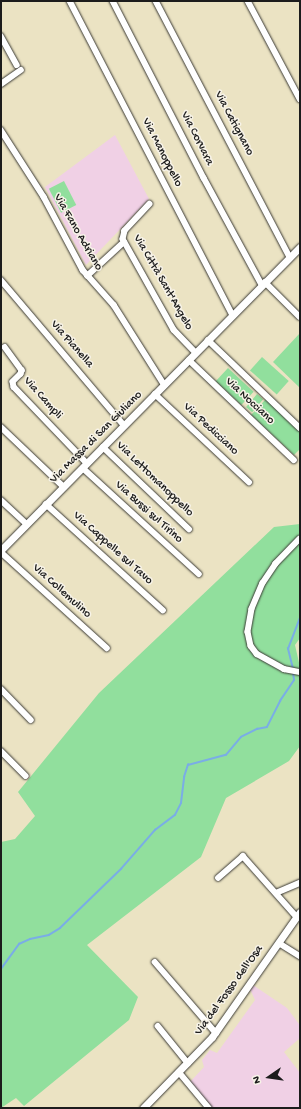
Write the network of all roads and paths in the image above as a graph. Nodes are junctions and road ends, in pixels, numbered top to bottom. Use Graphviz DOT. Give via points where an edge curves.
graph roads {
  1 [pos="70,1"];
  2 [pos="113,1"];
  3 [pos="156,1"];
  4 [pos="248,1"];
  5 [pos="1,36"];
  6 [pos="1,84"];
  7 [pos="300,99"];
  8 [pos="1,130"];
  9 [pos="150,204"];
  10 [pos="124,242"];
  11 [pos="300,247"];
  12 [pos="290,257"];
  13 [pos="87,276"];
  14 [pos="1,280"];
  15 [pos="264,284"];
  16 [pos="234,315"];
  17 [pos="300,317"];
  18 [pos="208,340"];
  19 [pos="5,347"];
  20 [pos="196,353"];
  21 [pos="189,360"];
  22 [pos="164,384"];
  23 [pos="155,394"];
  24 [pos="124,425"];
  25 [pos="1,427"];
  26 [pos="300,428"];
  27 [pos="103,447"];
  28 [pos="294,460"];
  29 [pos="85,466"];
  30 [pos="249,482"];
  31 [pos="64,487"];
  32 [pos="1,500"];
  33 [pos="46,504"];
  34 [pos="27,524"];
  35 [pos="189,529"];
  36 [pos="300,539"];
  37 [pos="1,551"];
  38 [pos="199,574"];
  39 [pos="163,610"];
  40 [pos="106,648"];
  41 [pos="295,672"];
  42 [pos="1,689"];
  43 [pos="31,720"];
  44 [pos="1,751"];
  45 [pos="26,776"];
  46 [pos="218,878"];
  47 [pos="300,883"];
  48 [pos="276,893"];
  49 [pos="298,914"];
  50 [pos="279,943"];
  51 [pos="300,956"];
  52 [pos="155,962"];
  53 [pos="158,1026"];
  54 [pos="216,1033"];
  55 [pos="188,1063"];
  56 [pos="179,1072"];
  57 [pos="142,1108"];
  58 [pos="209,1108"];
  1 -- 16 [label="street, Via Manoppello"];
  2 -- 15 [label="street, Via Corvara" via="204,178"];
  3 -- 12 [label="street, Via Catignano"];
  4 -- 7 [label="street"];
  5 -- 6 [label="street" via="19,67"];
  8 -- 13 [label="street, Via Fano Adriano" via="44,197"];
  9 -- 10 [label="street, Via Città Sant'Angelo" via="125,231"];
  10 -- 13 [label="street"];
  10 -- 20 [label="street, Via Città Sant'Angelo" via="174,330"];
  11 -- 12 [label="street, Via Massa di San Giuliano"];
  12 -- 15 [label="street, Via Massa di San Giuliano"];
  13 -- 22 [label="street, Via Fano Adriano" via="114,305"];
  14 -- 24 [label="street, Via Pianella"];
  15 -- 16 [label="street, Via Massa di San Giuliano"];
  15 -- 17 [label="street, Via Corvara"];
  16 -- 18 [label="street, Via Massa di San Giuliano"];
  18 -- 20 [label="street, Via Massa di San Giuliano"];
  18 -- 26 [label="street"];
  19 -- 29 [label="street, Via Campli" via="22,368 22,373 13,382 14,387"];
  20 -- 21 [label="street, Via Massa di San Giuliano"];
  21 -- 22 [label="street, Via Massa di San Giuliano"];
  21 -- 28 [label="street, Via Nocciano"];
  22 -- 23 [label="street, Via Massa di San Giuliano"];
  23 -- 24 [label="street, Via Massa di San Giuliano"];
  23 -- 30 [label="street, Via Pedicciano"];
  24 -- 27 [label="street, Via Massa di San Giuliano"];
  25 -- 31 [label="street"];
  27 -- 29 [label="street, Via Massa di San Giuliano"];
  27 -- 35 [label="street, Via Lettomanoppello"];
  29 -- 31 [label="street, Via Massa di San Giuliano"];
  29 -- 38 [label="street, Via Bussi sul Tirino"];
  31 -- 33 [label="street, Via Massa di San Giuliano"];
  32 -- 34 [label="street"];
  33 -- 34 [label="street, Via Massa di San Giuliano"];
  33 -- 39 [label="street, Via Cappelle sul Tavo"];
  34 -- 37 [label="street, Via Massa di San Giuliano"];
  36 -- 41 [label="street" via="267,575 253,606 248,632 249,643 255,653"];
  37 -- 40 [label="street, Via Collemulino"];
  42 -- 43 [label="street"];
  44 -- 45 [label="street"];
  46 -- 48 [label="street, Via del Fosso dell'Osa" via="244,856"];
  47 -- 48 [label="street"];
  48 -- 49 [label="street, Via del Fosso dell'Osa"];
  49 -- 50 [label="street, Via del Fosso dell'Osa"];
  50 -- 51 [label="street"];
  50 -- 54 [label="street, Via del Fosso dell'Osa"];
  52 -- 54 [label="street"];
  53 -- 55 [label="street"];
  54 -- 55 [label="street, Via del Fosso dell'Osa"];
  55 -- 56 [label="street, Via del Fosso dell'Osa"];
  56 -- 57 [label="street, Via del Fosso dell'Osa"];
  56 -- 58 [label="street"];
}
